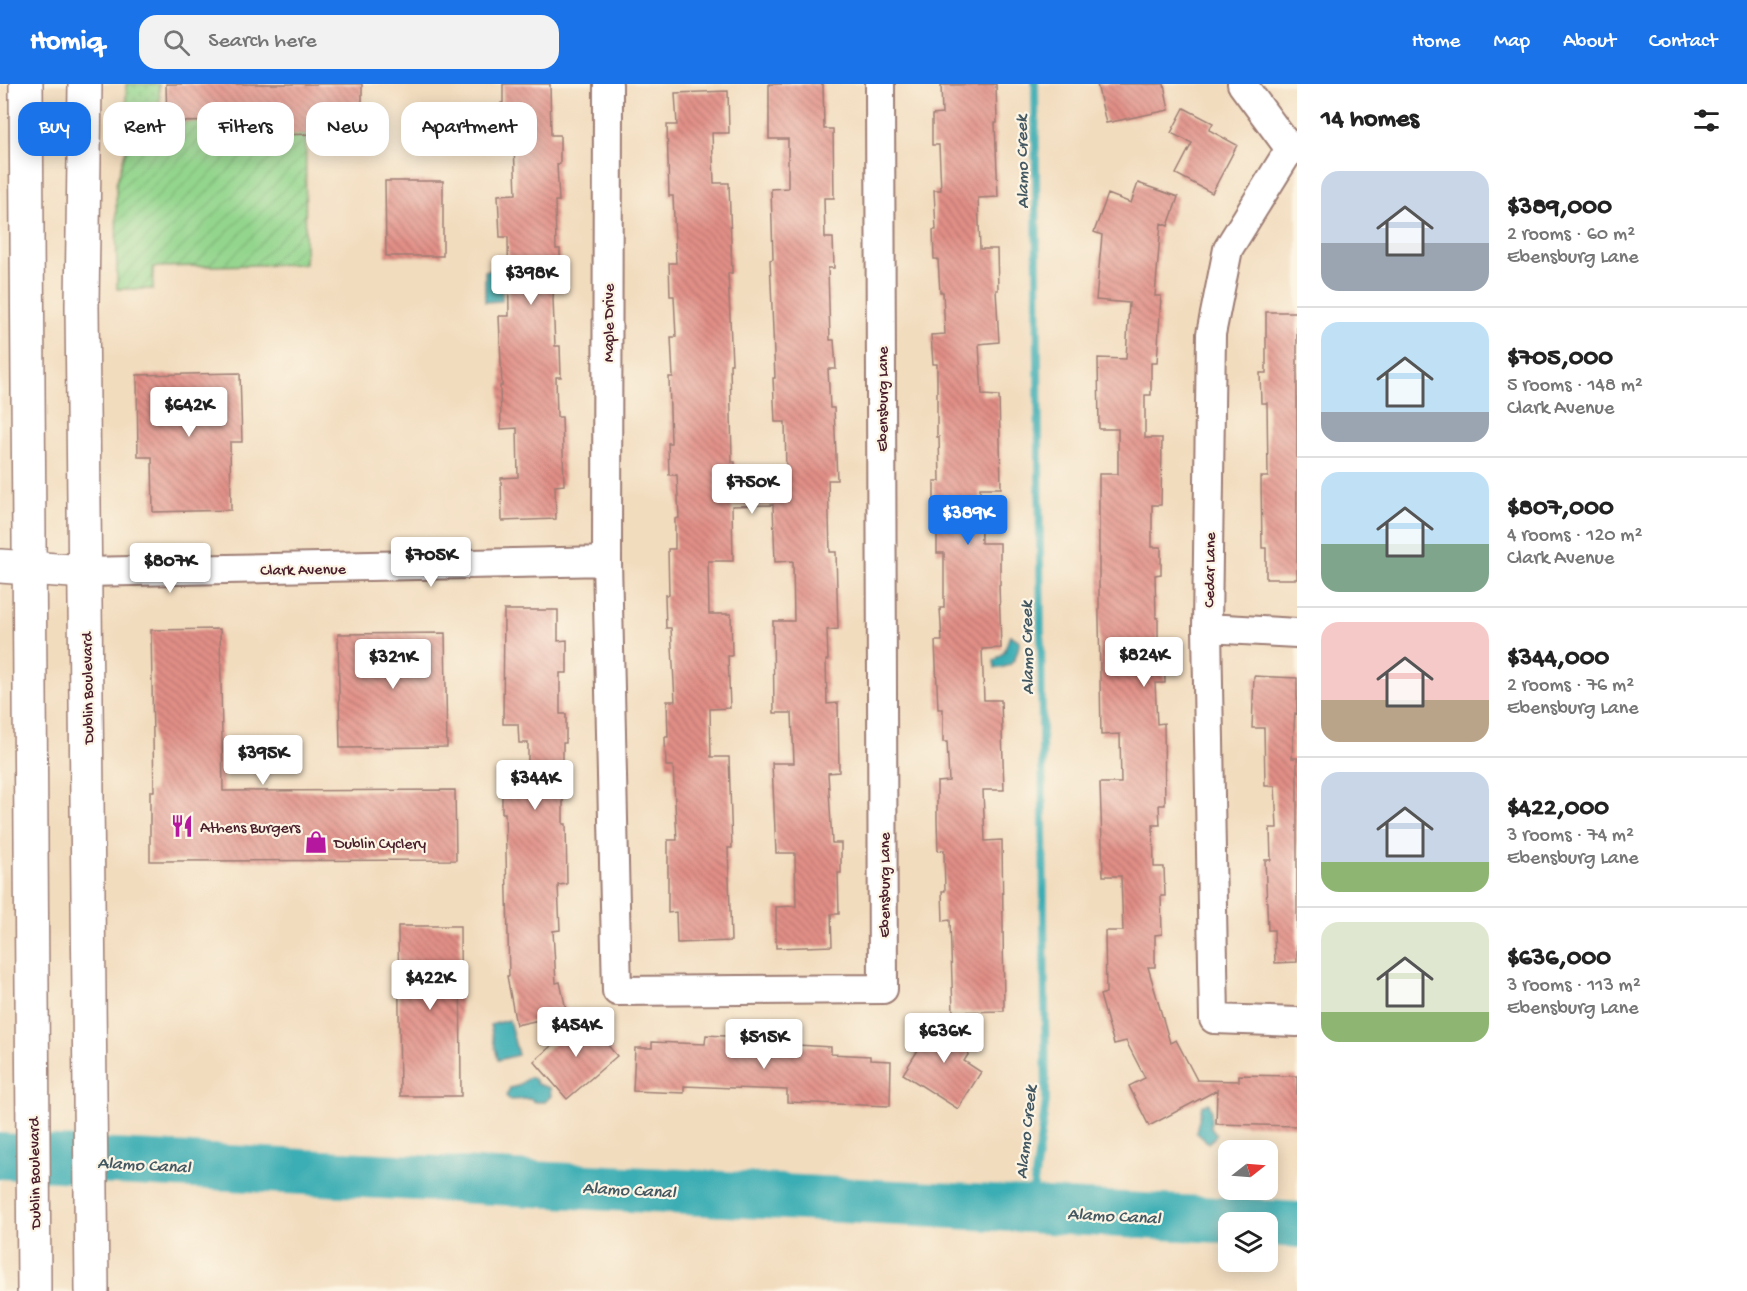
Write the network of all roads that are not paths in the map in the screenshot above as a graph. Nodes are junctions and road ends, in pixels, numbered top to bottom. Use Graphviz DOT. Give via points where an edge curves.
graph roads {
  1 [pos="26,84"];
  2 [pos="85,84"];
  3 [pos="608,84"];
  4 [pos="880,84"];
  5 [pos="1242,84"];
  6 [pos="1293,147"];
  7 [pos="607,561"];
  8 [pos="14,567"];
  9 [pos="85,572"];
  10 [pos="1207,628"];
  11 [pos="1297,633"];
  12 [pos="1297,1022"];
  13 [pos="34,1291"];
  14 [pos="92,1291"];
  1 -- 8 [label="main road, Dublin Boulevard"];
  2 -- 9 [label="main road, Dublin Boulevard"];
  3 -- 7 [label="street, Maple Drive"];
  4 -- 7 [label="street, Ebensburg Lane" via="883,989 617,991"];
  5 -- 6 [label="street"];
  6 -- 10 [label="street, Cedar Lane" via="1228,249 1211,334"];
  7 -- 9 [label="street, Clark Avenue"];
  8 -- 9 [label="main road, Clark Avenue"];
  8 -- 13 [label="main road, Dublin Boulevard" via="32,1077"];
  9 -- 14 [label="main road, Dublin Boulevard"];
  10 -- 11 [label="street"];
  10 -- 12 [label="street, Cedar Lane" via="1214,1019"];
}
